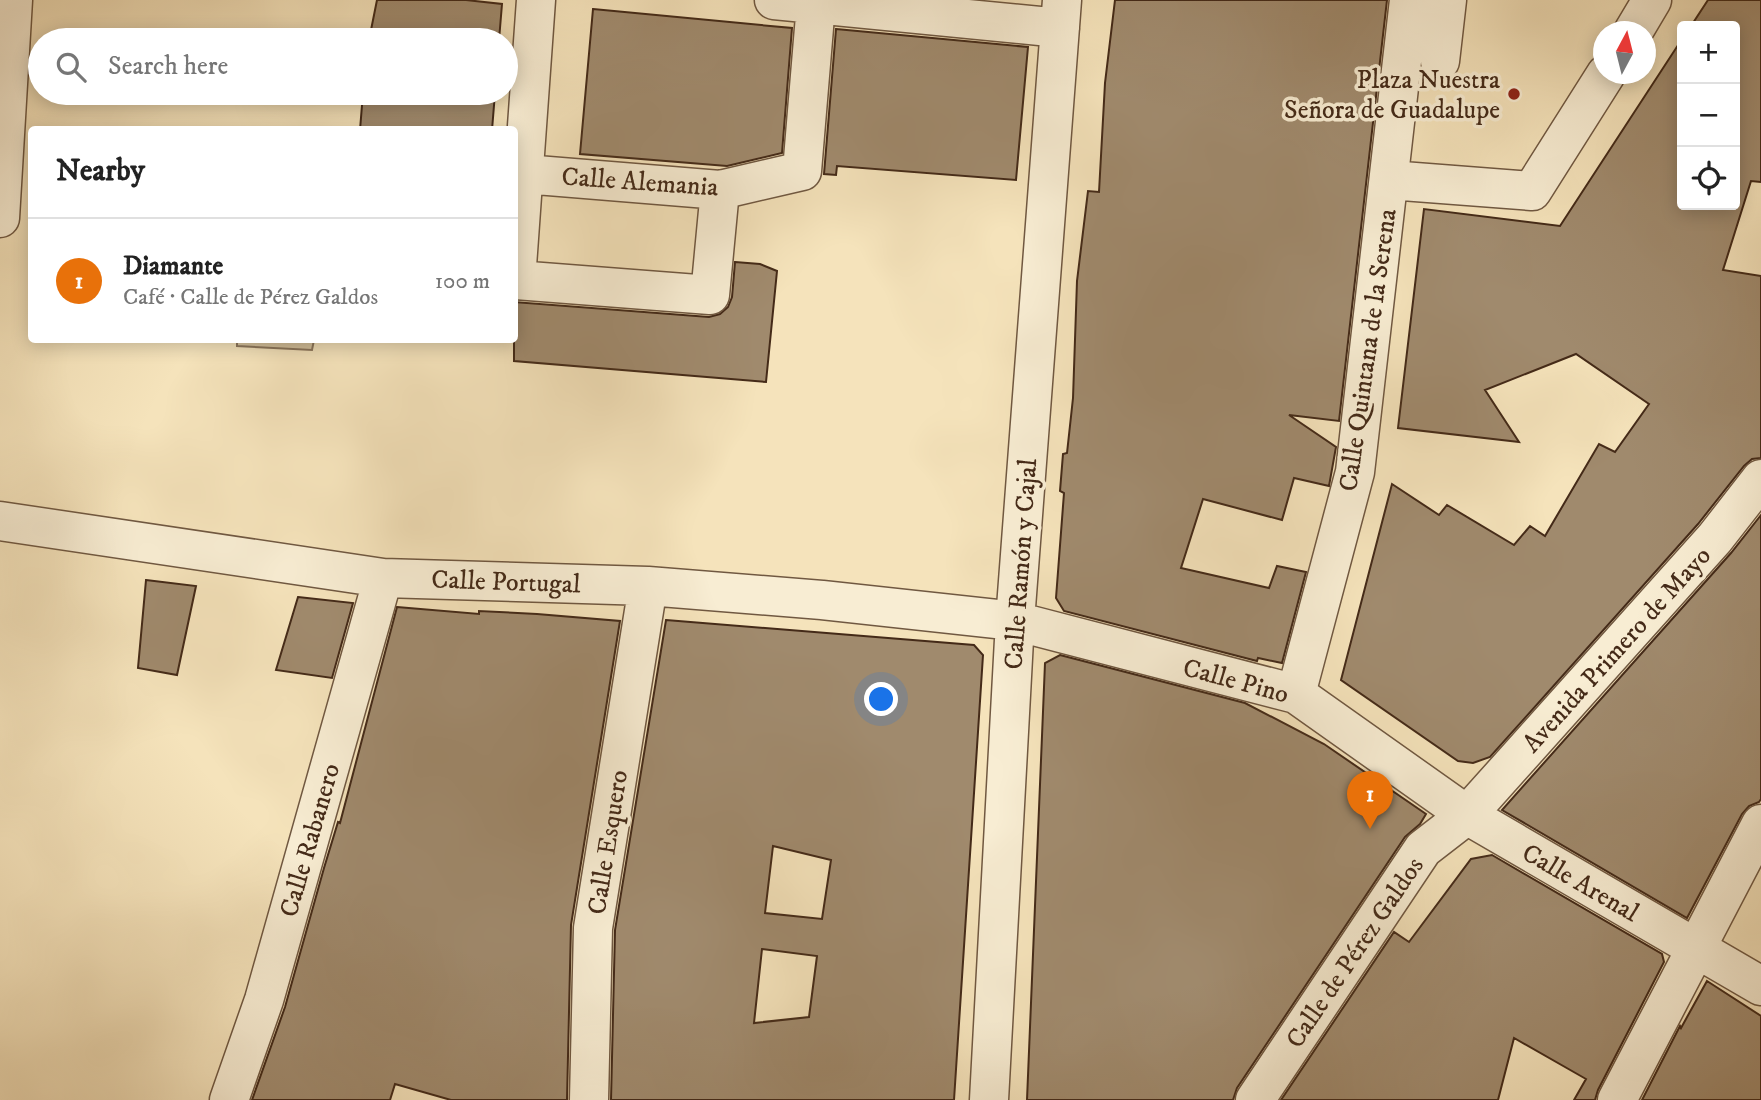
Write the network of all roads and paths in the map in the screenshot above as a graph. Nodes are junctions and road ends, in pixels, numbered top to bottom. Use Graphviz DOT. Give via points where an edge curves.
graph roads {
  1 [pos="13,0"];
  2 [pos="536,0"];
  3 [pos="774,0"];
  4 [pos="1409,0"];
  5 [pos="1447,0"];
  6 [pos="1652,0"];
  7 [pos="816,4"];
  8 [pos="1061,14"];
  9 [pos="1640,21"];
  10 [pos="1440,61"];
  11 [pos="1600,84"];
  12 [pos="524,174"];
  13 [pos="1389,180"];
  14 [pos="720,190"];
  15 [pos="0,218"];
  16 [pos="518,254"];
  17 [pos="518,280"];
  18 [pos="1761,480"];
  19 [pos="0,522"];
  20 [pos="383,578"];
  21 [pos="648,586"];
  22 [pos="1015,621"];
  23 [pos="1296,694"];
  24 [pos="1467,815"];
  25 [pos="1761,824"];
  26 [pos="1696,949"];
  27 [pos="1761,986"];
  28 [pos="229,1100"];
  29 [pos="589,1100"];
  30 [pos="989,1100"];
  31 [pos="1255,1100"];
  32 [pos="1617,1100"];
  1 -- 15 [label="street"];
  2 -- 12 [label="street, Calle Alemania"];
  3 -- 7 [label="street"];
  4 -- 13 [label="street, Calle Quintana de la Serena"];
  5 -- 10 [label="street"];
  6 -- 9 [label="street"];
  7 -- 8 [label="street"];
  7 -- 14 [label="street, Calle Alemania" via="802,171"];
  8 -- 22 [label="street, Calle Ramón y Cajal"];
  11 -- 13 [label="street" via="1532,191"];
  12 -- 14 [label="street, Calle Alemania"];
  12 -- 16 [label="street"];
  13 -- 23 [label="street, Calle Quintana de la Serena" via="1355,472"];
  14 -- 17 [label="street" via="710,295"];
  18 -- 24 [label="street, Avenida Primero de Mayo" via="1715,538"];
  19 -- 20 [label="street, Calle Portugal"];
  20 -- 21 [label="street, Calle Portugal"];
  20 -- 28 [label="street, Calle Rabanero" via="264,1000"];
  21 -- 22 [label="street, Calle Portugal"];
  21 -- 29 [label="street, Calle Esquero" via="593,928"];
  22 -- 23 [label="street, Calle Pino"];
  22 -- 30 [label="street, Calle Ramón y Cajal"];
  23 -- 24 [label="street, Calle Pino"];
  24 -- 26 [label="street, Calle Arenal"];
  24 -- 31 [label="street, Calle de Pérez Galdos" via="1423,849"];
  25 -- 26 [label="street"];
  26 -- 27 [label="street, Calle Arenal"];
  26 -- 32 [label="street"];
}
